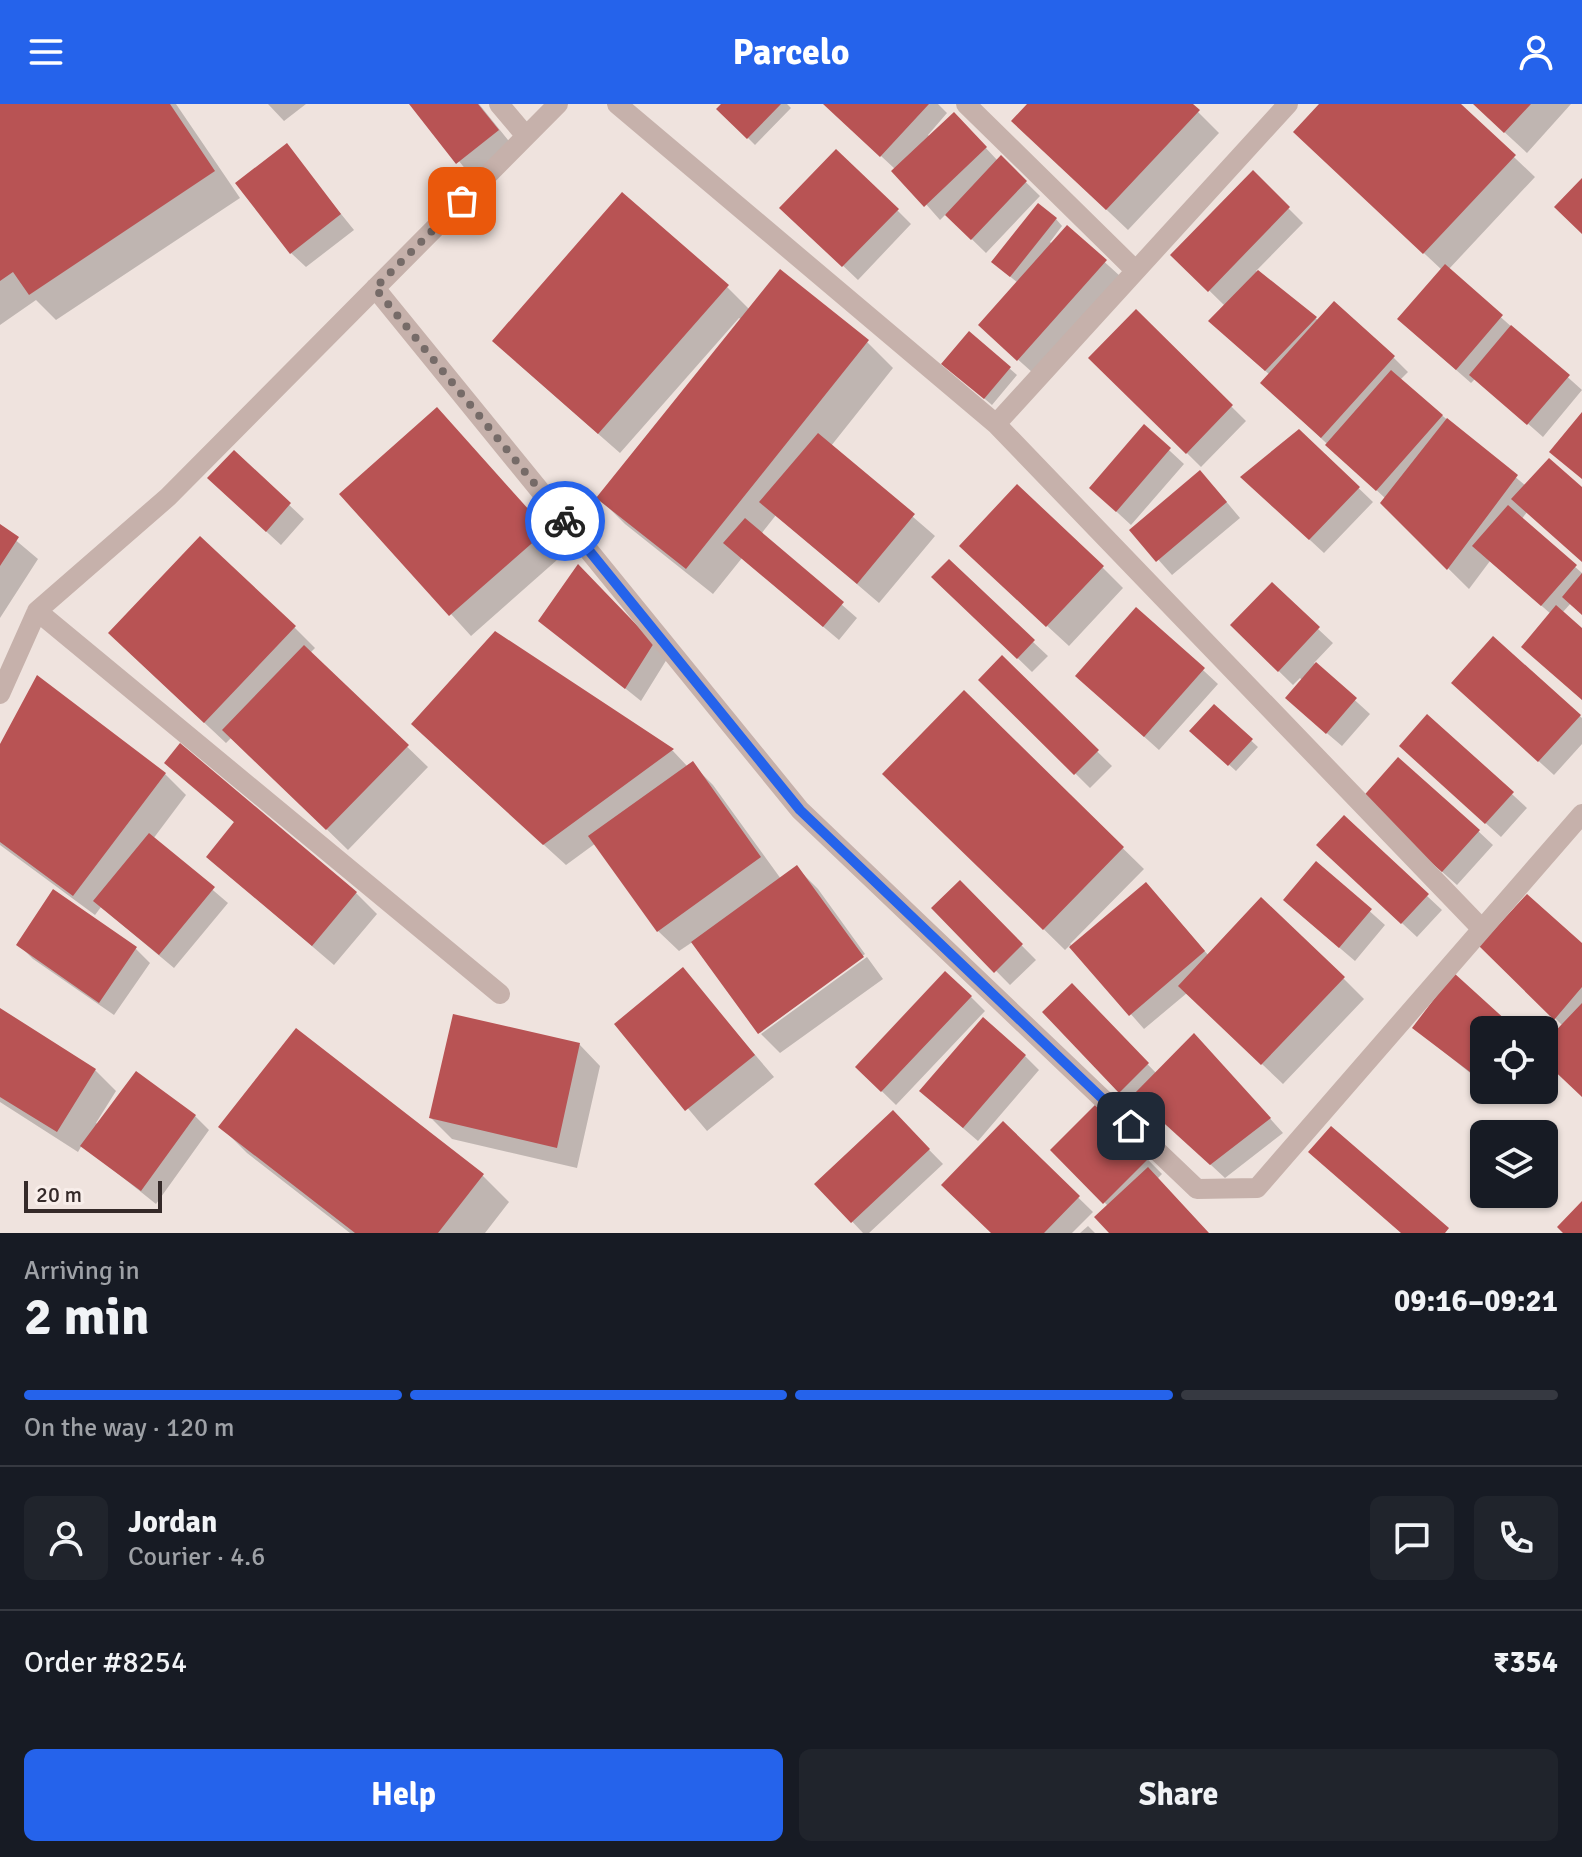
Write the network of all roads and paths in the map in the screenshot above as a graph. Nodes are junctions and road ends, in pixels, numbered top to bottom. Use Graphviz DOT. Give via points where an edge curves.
graph roads {
  1 [pos="499,104"];
  2 [pos="558,104"];
  3 [pos="617,104"];
  4 [pos="966,104"];
  5 [pos="1288,104"];
  6 [pos="526,136"];
  7 [pos="1134,269"];
  8 [pos="375,288"];
  9 [pos="996,424"];
  10 [pos="37,611"];
  11 [pos="0,694"];
  12 [pos="1582,814"];
  13 [pos="1481,928"];
  14 [pos="500,994"];
  1 -- 6 [label="street"];
  2 -- 6 [label="street"];
  3 -- 9 [label="street"];
  4 -- 7 [label="street"];
  5 -- 7 [label="street"];
  6 -- 8 [label="street"];
  7 -- 9 [label="street"];
  8 -- 10 [label="street" via="168,497"];
  8 -- 13 [label="street" via="800,810 1197,1189 1257,1188"];
  9 -- 13 [label="street"];
  10 -- 11 [label="street"];
  10 -- 14 [label="street"];
  12 -- 13 [label="street"];
}
